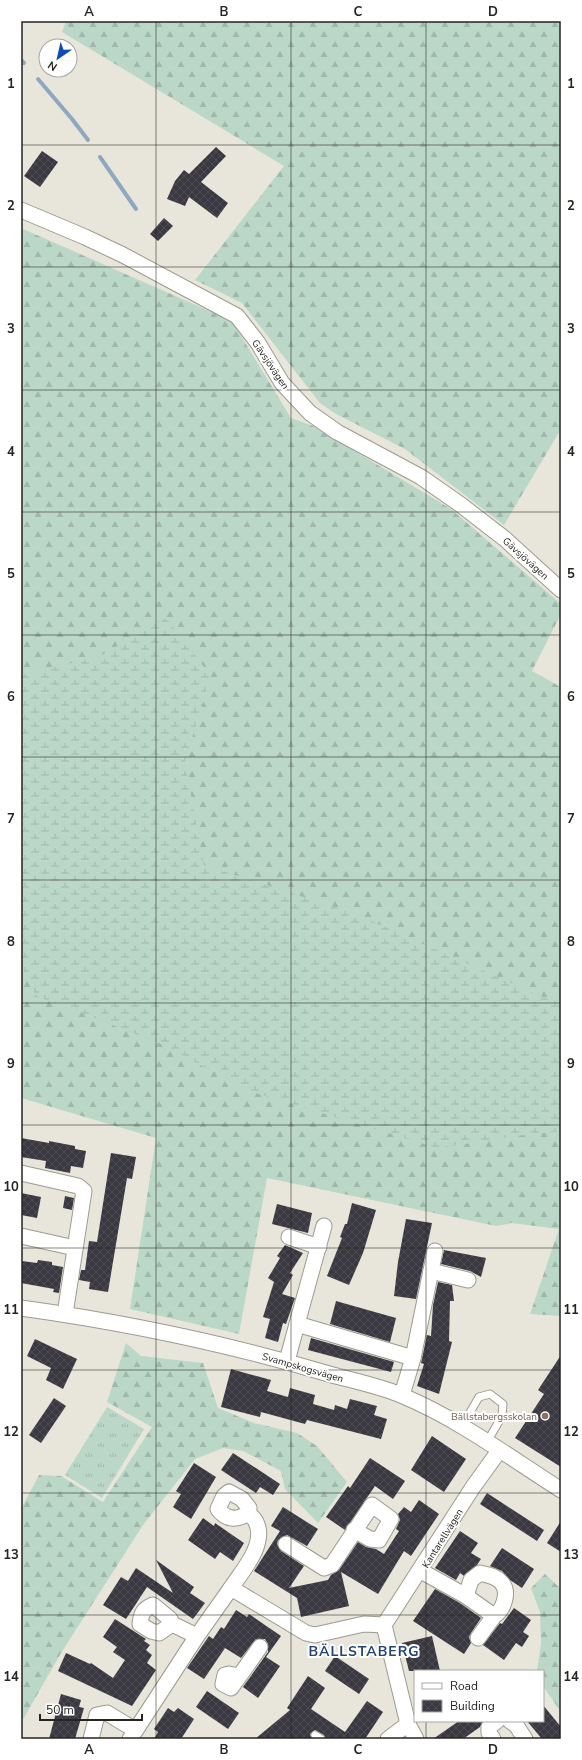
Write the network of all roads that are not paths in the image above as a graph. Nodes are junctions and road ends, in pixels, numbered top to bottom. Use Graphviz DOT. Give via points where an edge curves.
graph roads {
  1 [pos="21,210"];
  2 [pos="561,590"];
  3 [pos="21,1173"];
  4 [pos="324,1226"];
  5 [pos="21,1236"];
  6 [pos="289,1236"];
  7 [pos="319,1247"];
  8 [pos="74,1248"];
  9 [pos="435,1251"];
  10 [pos="431,1271"];
  11 [pos="468,1280"];
  12 [pos="21,1308"];
  13 [pos="65,1314"];
  14 [pos="297,1324"];
  15 [pos="412,1358"];
  16 [pos="286,1361"];
  17 [pos="402,1395"];
  18 [pos="462,1426"];
  19 [pos="487,1442"];
  20 [pos="499,1451"];
  21 [pos="561,1490"];
  22 [pos="248,1513"];
  23 [pos="354,1530"];
  24 [pos="290,1549"];
  25 [pos="421,1571"];
  26 [pos="231,1588"];
  27 [pos="466,1596"];
  28 [pos="494,1616"];
  29 [pos="172,1624"];
  30 [pos="384,1625"];
  31 [pos="196,1636"];
  32 [pos="478,1638"];
  33 [pos="260,1647"];
  34 [pos="236,1680"];
  35 [pos="496,1722"];
  36 [pos="512,1722"];
  37 [pos="408,1724"];
  38 [pos="133,1734"];
  39 [pos="91,1739"];
  40 [pos="388,1739"];
  41 [pos="416,1739"];
  42 [pos="492,1739"];
  43 [pos="526,1739"];
  1 -- 2 [label="street, Gävsjövägen" via="85,236 237,316 258,343 282,383 310,413 337,432 421,477 461,505 505,539"];
  3 -- 8 [label="street" via="78,1186 84,1191"];
  4 -- 7 [label="street"];
  5 -- 8 [label="street"];
  6 -- 7 [label="street"];
  7 -- 14 [label="street"];
  8 -- 13 [label="street"];
  9 -- 10 [label="street"];
  10 -- 11 [label="street"];
  10 -- 15 [label="street"];
  12 -- 13 [label="street, Svampskogsvägen"];
  13 -- 16 [label="street, Svampskogsvägen"];
  14 -- 15 [label="street"];
  14 -- 16 [label="street"];
  15 -- 17 [label="street"];
  16 -- 17 [label="street, Svampskogsvägen"];
  17 -- 18 [label="street, Svampskogsvägen"];
  18 -- 19 [label="street, Svampskogsvägen"];
  18 -- 19 [label="lane" via="479,1398 490,1394 503,1404 502,1416"];
  19 -- 20 [label="street, Svampskogsvägen"];
  20 -- 21 [label="street, Svampskogsvägen"];
  20 -- 25 [label="street, Kantarellvägen"];
  22 -- 26 [label="street" via="256,1522 259,1534 256,1548"];
  23 -- 24 [label="street" via="332,1564 324,1568"];
  25 -- 27 [label="street"];
  25 -- 30 [label="street, Kantarellvägen"];
  26 -- 30 [label="street" via="306,1633 315,1635 364,1624"];
  26 -- 31 [label="street"];
  27 -- 28 [label="street"];
  27 -- 28 [label="street" via="471,1580 480,1574 495,1577 505,1589 505,1600 499,1613"];
  28 -- 32 [label="street"];
  29 -- 31 [label="street"];
  30 -- 37 [label="street"];
  31 -- 38 [label="street"];
  33 -- 34 [label="street"];
  35 -- 42 [label="street" via="489,1727"];
  36 -- 43 [label="street"];
  37 -- 40 [label="street"];
  37 -- 41 [label="street"];
  38 -- 39 [label="street" via="107,1713 97,1715"];
}
